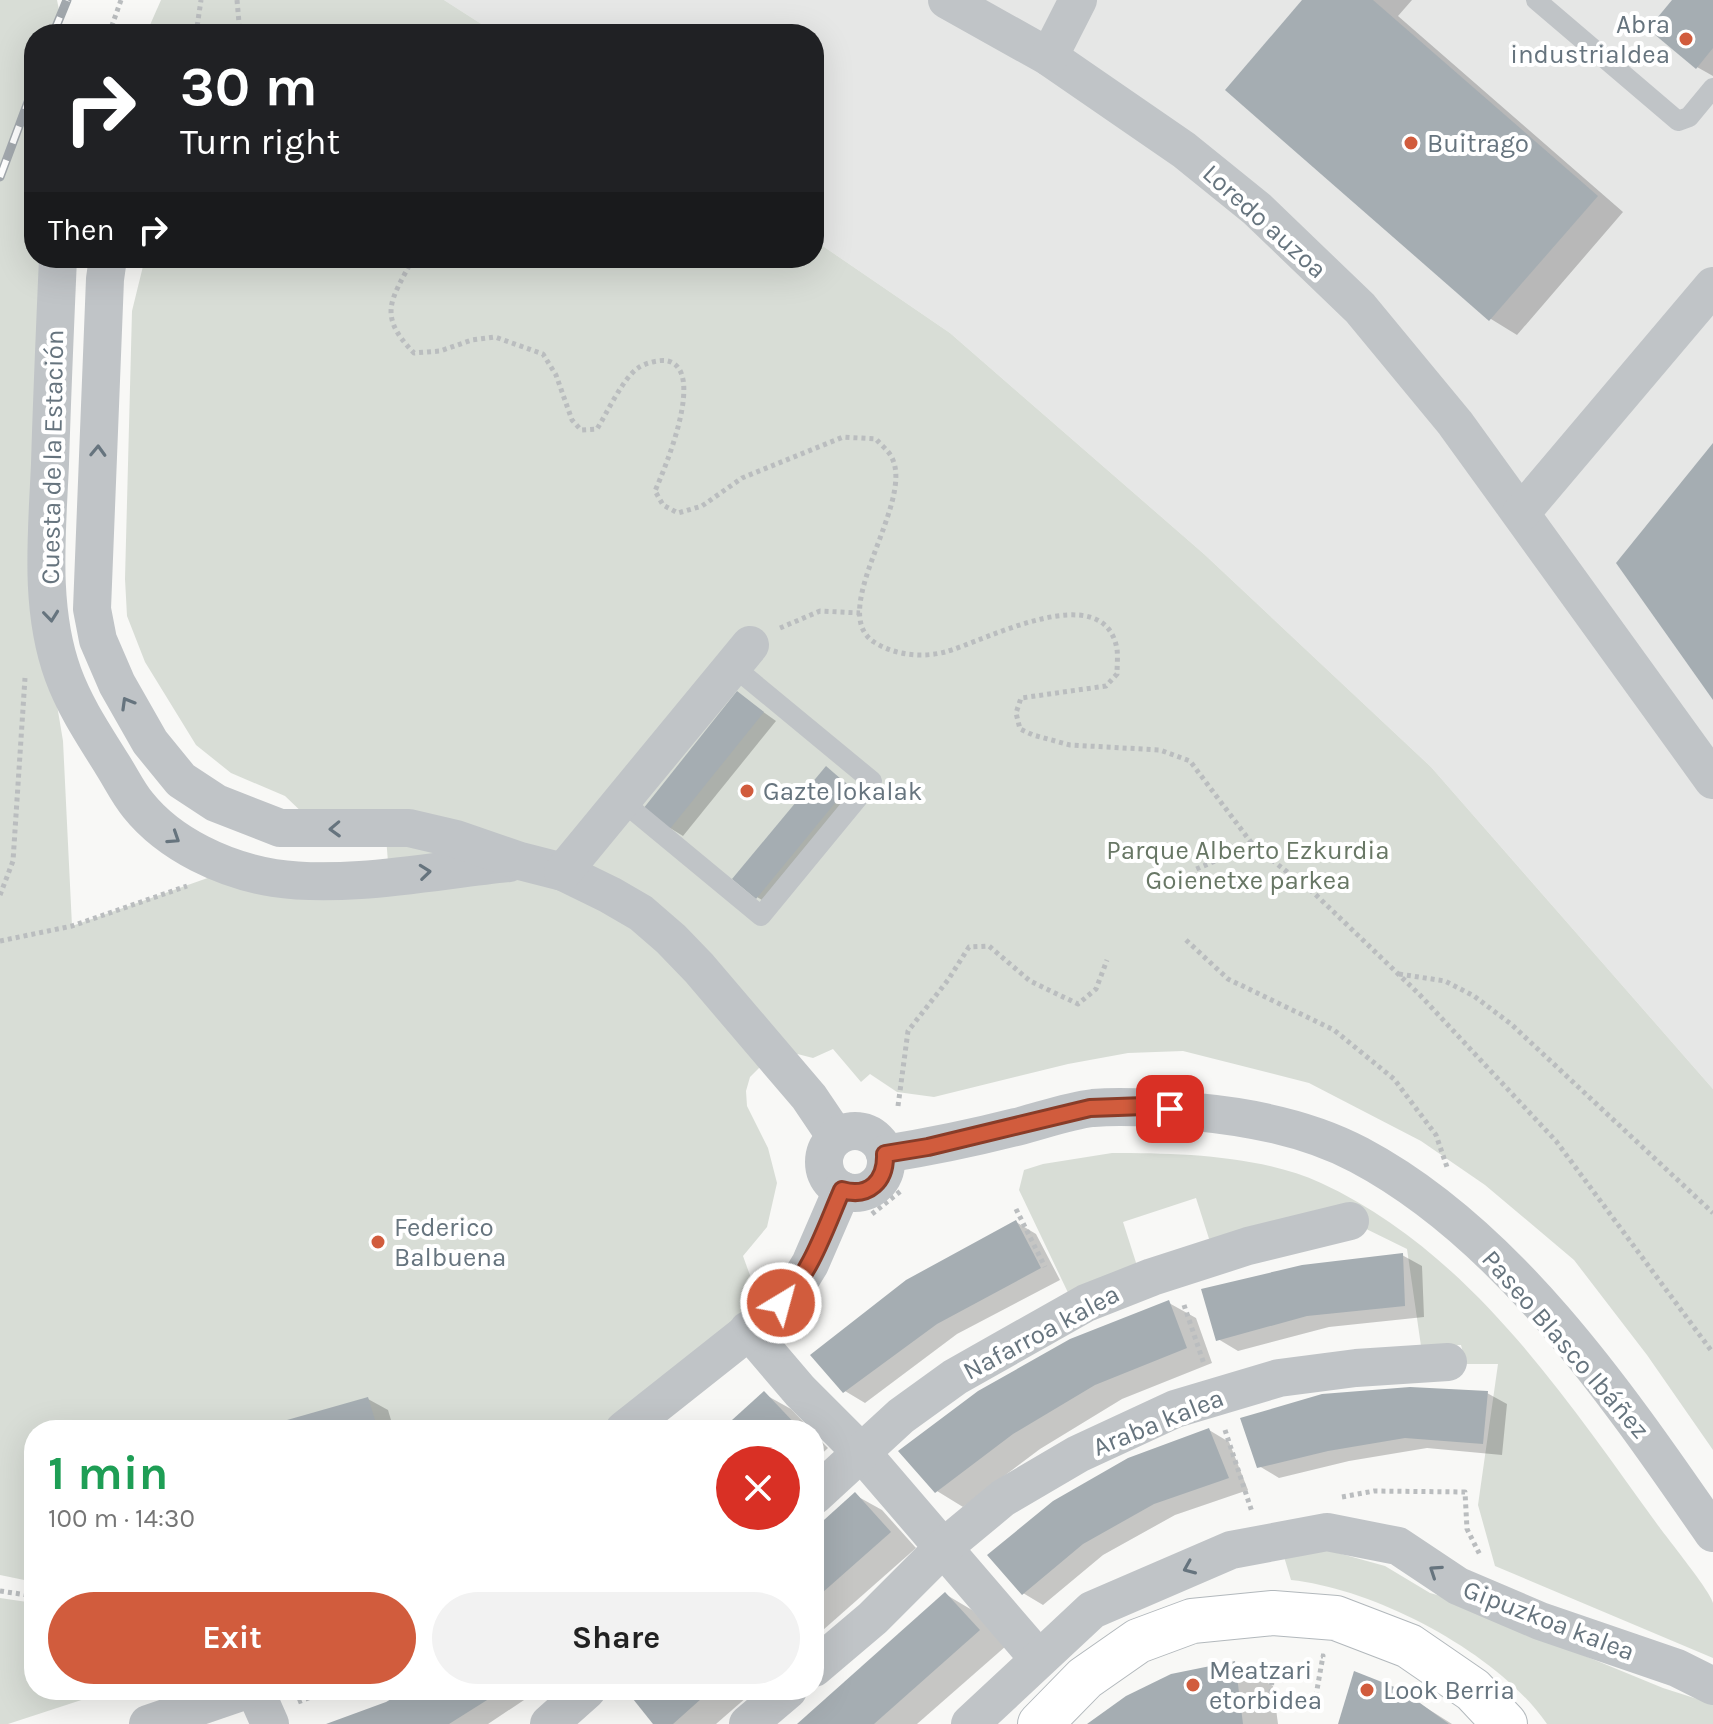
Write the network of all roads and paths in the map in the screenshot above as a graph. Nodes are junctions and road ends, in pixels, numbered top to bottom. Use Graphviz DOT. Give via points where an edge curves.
graph roads {
  1 [pos="121,0"];
  2 [pos="201,0"];
  3 [pos="237,0"];
  4 [pos="947,0"];
  5 [pos="1078,0"];
  6 [pos="1536,0"];
  7 [pos="113,24"];
  8 [pos="197,24"];
  9 [pos="239,24"];
  10 [pos="1049,57"];
  11 [pos="1713,88"];
  12 [pos="58,268"];
  13 [pos="107,268"];
  14 [pos="408,268"];
  15 [pos="1713,286"];
  16 [pos="1521,513"];
  17 [pos="860,613"];
  18 [pos="742,656"];
  19 [pos="1713,780"];
  20 [pos="622,801"];
  21 [pos="1253,845"];
  22 [pos="215,860"];
  23 [pos="520,861"];
  24 [pos="1194,870"];
  25 [pos="563,872"];
  26 [pos="1186,940"];
  27 [pos="0,941"];
  28 [pos="1107,960"];
  29 [pos="1399,974"];
  30 [pos="898,1106"];
  31 [pos="836,1137"];
  32 [pos="885,1154"];
  33 [pos="1448,1171"];
  34 [pos="842,1190"];
  35 [pos="1016,1209"];
  36 [pos="1713,1213"];
  37 [pos="1350,1221"];
  38 [pos="1045,1267"];
  39 [pos="748,1330"];
  40 [pos="1713,1353"];
  41 [pos="1448,1362"];
  42 [pos="636,1420"];
  43 [pos="861,1452"];
  44 [pos="1239,1473"];
  45 [pos="824,1487"];
  46 [pos="1252,1514"];
  47 [pos="1713,1533"];
  48 [pos="944,1547"];
  49 [pos="0,1591"];
  50 [pos="24,1595"];
  51 [pos="1311,1655"];
  52 [pos="1038,1658"];
  53 [pos="824,1660"];
  54 [pos="1272,1679"];
  55 [pos="1713,1686"];
  56 [pos="218,1700"];
  57 [pos="265,1700"];
  58 [pos="302,1700"];
  59 [pos="576,1700"];
  60 [pos="776,1700"];
  61 [pos="1270,1709"];
  62 [pos="1313,1712"];
  63 [pos="285,1719"];
  64 [pos="148,1724"];
  65 [pos="549,1724"];
  66 [pos="748,1724"];
  67 [pos="970,1724"];
  68 [pos="1040,1724"];
  69 [pos="1505,1724"];
  1 -- 7 [label="path"];
  2 -- 8 [label="path"];
  3 -- 9 [label="path"];
  4 -- 10 [label="street, Loredo auzoa"];
  5 -- 10 [label="street"];
  6 -- 11 [label="lane" via="1678,121 1689,117"];
  10 -- 16 [label="street, Loredo auzoa" via="1184,150 1257,209 1360,308"];
  12 -- 22 [label="street, Cuesta de la Estación, one-way" via="46,567 63,673 80,712 138,805 163,830"];
  23 -- 13 [label="street, Cuesta de la Estación, one-way" via="409,828 280,828 216,803 181,780 150,742 117,684 98,640 92,609"];
  14 -- 17 [label="path" via="389,318 414,353 495,337 543,354 581,430 597,429 638,368 660,360 672,362 684,384 676,441 655,491 663,505 678,513 702,506 742,478 843,437 876,439 893,459 895,484"];
  15 -- 16 [label="street"];
  16 -- 19 [label="street, Loredo auzoa"];
  17 -- 18 [label="path" via="820,611 799,618"];
  17 -- 21 [label="path" via="862,630 873,642 916,656 1078,613 1104,624 1117,648 1117,674 1106,686 1021,698 1016,713 1020,729 1070,745 1160,750 1190,761"];
  18 -- 20 [label="street"];
  18 -- 20 [label="lane" via="872,781 761,916"];
  20 -- 25 [label="street"];
  21 -- 24 [label="path"];
  21 -- 29 [label="path" via="1315,894"];
  22 -- 23 [label="street, Cuesta de la Estación, one-way" via="303,882"];
  22 -- 27 [label="path" via="208,878 72,926"];
  23 -- 25 [label="street, Cuesta de la Estación"];
  25 -- 31 [label="street, Cuesta de la Estación" via="641,913 671,939 809,1097"];
  26 -- 33 [label="path" via="1228,979 1334,1030 1394,1079 1436,1135"];
  28 -- 30 [label="path" via="1096,989 1078,1004 1030,981 989,946 969,947 908,1031"];
  29 -- 36 [label="path" via="1445,981 1511,1024"];
  29 -- 40 [label="path" via="1556,1141"];
  31 -- 32 [label="street" via="865,1132"];
  31 -- 34 [label="street" via="826,1150 824,1165"];
  32 -- 34 [label="street" via="879,1182 862,1192"];
  32 -- 47 [label="street, Paseo Blasco Ibáñez" via="1090,1108 1145,1106 1221,1114 1287,1129 1357,1154 1458,1223 1517,1279 1653,1445"];
  34 -- 39 [label="street" via="794,1290"];
  35 -- 38 [label="path"];
  37 -- 43 [label="street, Nafarroa kalea" via="1248,1246 1086,1303 955,1377"];
  39 -- 42 [label="street"];
  39 -- 43 [label="street"];
  41 -- 48 [label="street, Araba kalea" via="1279,1378 1175,1409 1078,1454 1003,1498"];
  43 -- 45 [label="street, Nafarroa kalea"];
  43 -- 48 [label="street"];
  44 -- 46 [label="path"];
  48 -- 52 [label="street"];
  48 -- 53 [label="street, Araba kalea"];
  49 -- 50 [label="path"];
  51 -- 62 [label="path" via="1323,1656"];
  55 -- 52 [label="street, Gipuzkoa kalea, one-way" via="1458,1586 1398,1546 1327,1532 1231,1550 1092,1610"];
  52 -- 67 [label="street, Gipuzkoa kalea"];
  54 -- 61 [label="path"];
  56 -- 64 [label="street"];
  57 -- 63 [label="street"];
  58 -- 63 [label="path"];
  59 -- 65 [label="street"];
  60 -- 66 [label="street"];
  68 -- 69 [label="street" via="1085,1678 1138,1641 1192,1621 1273,1613 1336,1618 1409,1646 1473,1690"];
}
